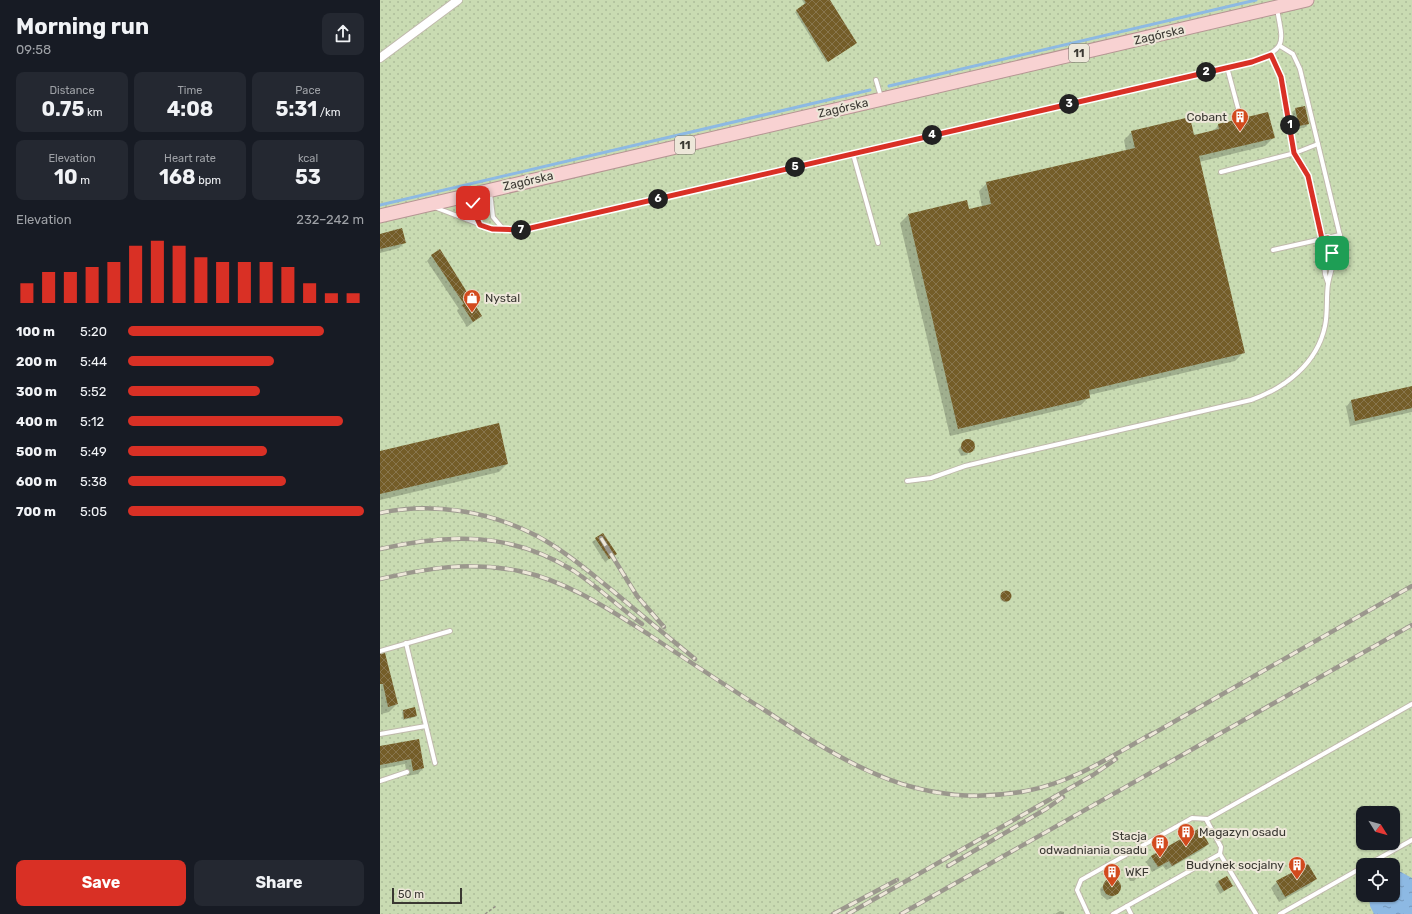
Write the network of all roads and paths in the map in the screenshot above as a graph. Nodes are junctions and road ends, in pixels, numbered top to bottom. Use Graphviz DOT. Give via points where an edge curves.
graph roads {
  1 [pos="458,0"];
  2 [pos="1307,0"];
  3 [pos="1277,7"];
  4 [pos="1280,46"];
  5 [pos="1271,55"];
  6 [pos="380,58"];
  7 [pos="1227,67"];
  8 [pos="876,80"];
  9 [pos="881,99"];
  10 [pos="1240,112"];
  11 [pos="1318,144"];
  12 [pos="1294,153"];
  13 [pos="853,154"];
  14 [pos="1221,172"];
  15 [pos="490,190"];
  16 [pos="474,194"];
  17 [pos="428,204"];
  18 [pos="380,216"];
  19 [pos="480,225"];
  20 [pos="504,230"];
  21 [pos="1340,235"];
  22 [pos="1328,238"];
  23 [pos="1322,239"];
  24 [pos="878,243"];
  25 [pos="1273,250"];
  26 [pos="1333,262"];
  27 [pos="1328,285"];
  28 [pos="907,481"];
  29 [pos="450,631"];
  30 [pos="406,643"];
  31 [pos="380,650"];
  32 [pos="1412,704"];
  33 [pos="426,726"];
  34 [pos="380,734"];
  35 [pos="435,763"];
  36 [pos="407,772"];
  37 [pos="380,780"];
  38 [pos="1206,819"];
  39 [pos="1412,840"];
  40 [pos="1220,854"];
  41 [pos="1380,858"];
  42 [pos="1356,871"];
  43 [pos="496,906"];
  44 [pos="1127,906"];
  45 [pos="485,914"];
  46 [pos="1088,914"];
  47 [pos="1113,914"];
  48 [pos="1131,914"];
  49 [pos="1256,914"];
  50 [pos="1280,914"];
  1 -- 6 [label="street"];
  2 -- 3 [label="highway, Zagórska / 11"];
  3 -- 4 [label="lane" via="1282,38"];
  3 -- 9 [label="highway, Zagórska / 11"];
  4 -- 5 [label="lane"];
  4 -- 11 [label="lane" via="1293,54 1300,69"];
  5 -- 7 [label="lane"];
  5 -- 12 [label="lane" via="1281,77"];
  7 -- 10 [label="lane"];
  7 -- 13 [label="lane"];
  8 -- 9 [label="lane"];
  9 -- 15 [label="highway, Zagórska / 11"];
  11 -- 12 [label="lane"];
  11 -- 21 [label="lane"];
  12 -- 14 [label="lane"];
  12 -- 23 [label="lane" via="1308,176"];
  13 -- 20 [label="lane" via="522,230"];
  13 -- 24 [label="lane"];
  15 -- 16 [label="highway, Zagórska / 11"];
  15 -- 20 [label="lane" via="493,218"];
  16 -- 17 [label="highway, Zagórska / 11"];
  16 -- 19 [label="lane" via="474,208"];
  17 -- 18 [label="highway, Zagórska / 11"];
  17 -- 19 [label="lane"];
  19 -- 20 [label="lane"];
  21 -- 22 [label="lane"];
  21 -- 26 [label="lane" via="1341,240"];
  22 -- 23 [label="lane"];
  22 -- 26 [label="lane"];
  23 -- 25 [label="lane"];
  23 -- 27 [label="lane"];
  26 -- 27 [label="lane"];
  27 -- 28 [label="lane" via="1325,327 1316,350 1288,382 1267,394 965,466 931,478"];
  29 -- 30 [label="lane"];
  30 -- 31 [label="lane"];
  30 -- 33 [label="lane"];
  32 -- 38 [label="lane"];
  33 -- 34 [label="lane"];
  33 -- 35 [label="lane"];
  36 -- 37 [label="lane"];
  38 -- 40 [label="lane" via="1221,847"];
  38 -- 46 [label="lane" via="1192,818 1081,880 1076,890"];
  39 -- 41 [label="lane"];
  40 -- 44 [label="lane"];
  40 -- 49 [label="lane"];
  42 -- 50 [label="lane"];
  43 -- 45 [label="path"];
  44 -- 47 [label="lane"];
  44 -- 48 [label="lane"];
}
